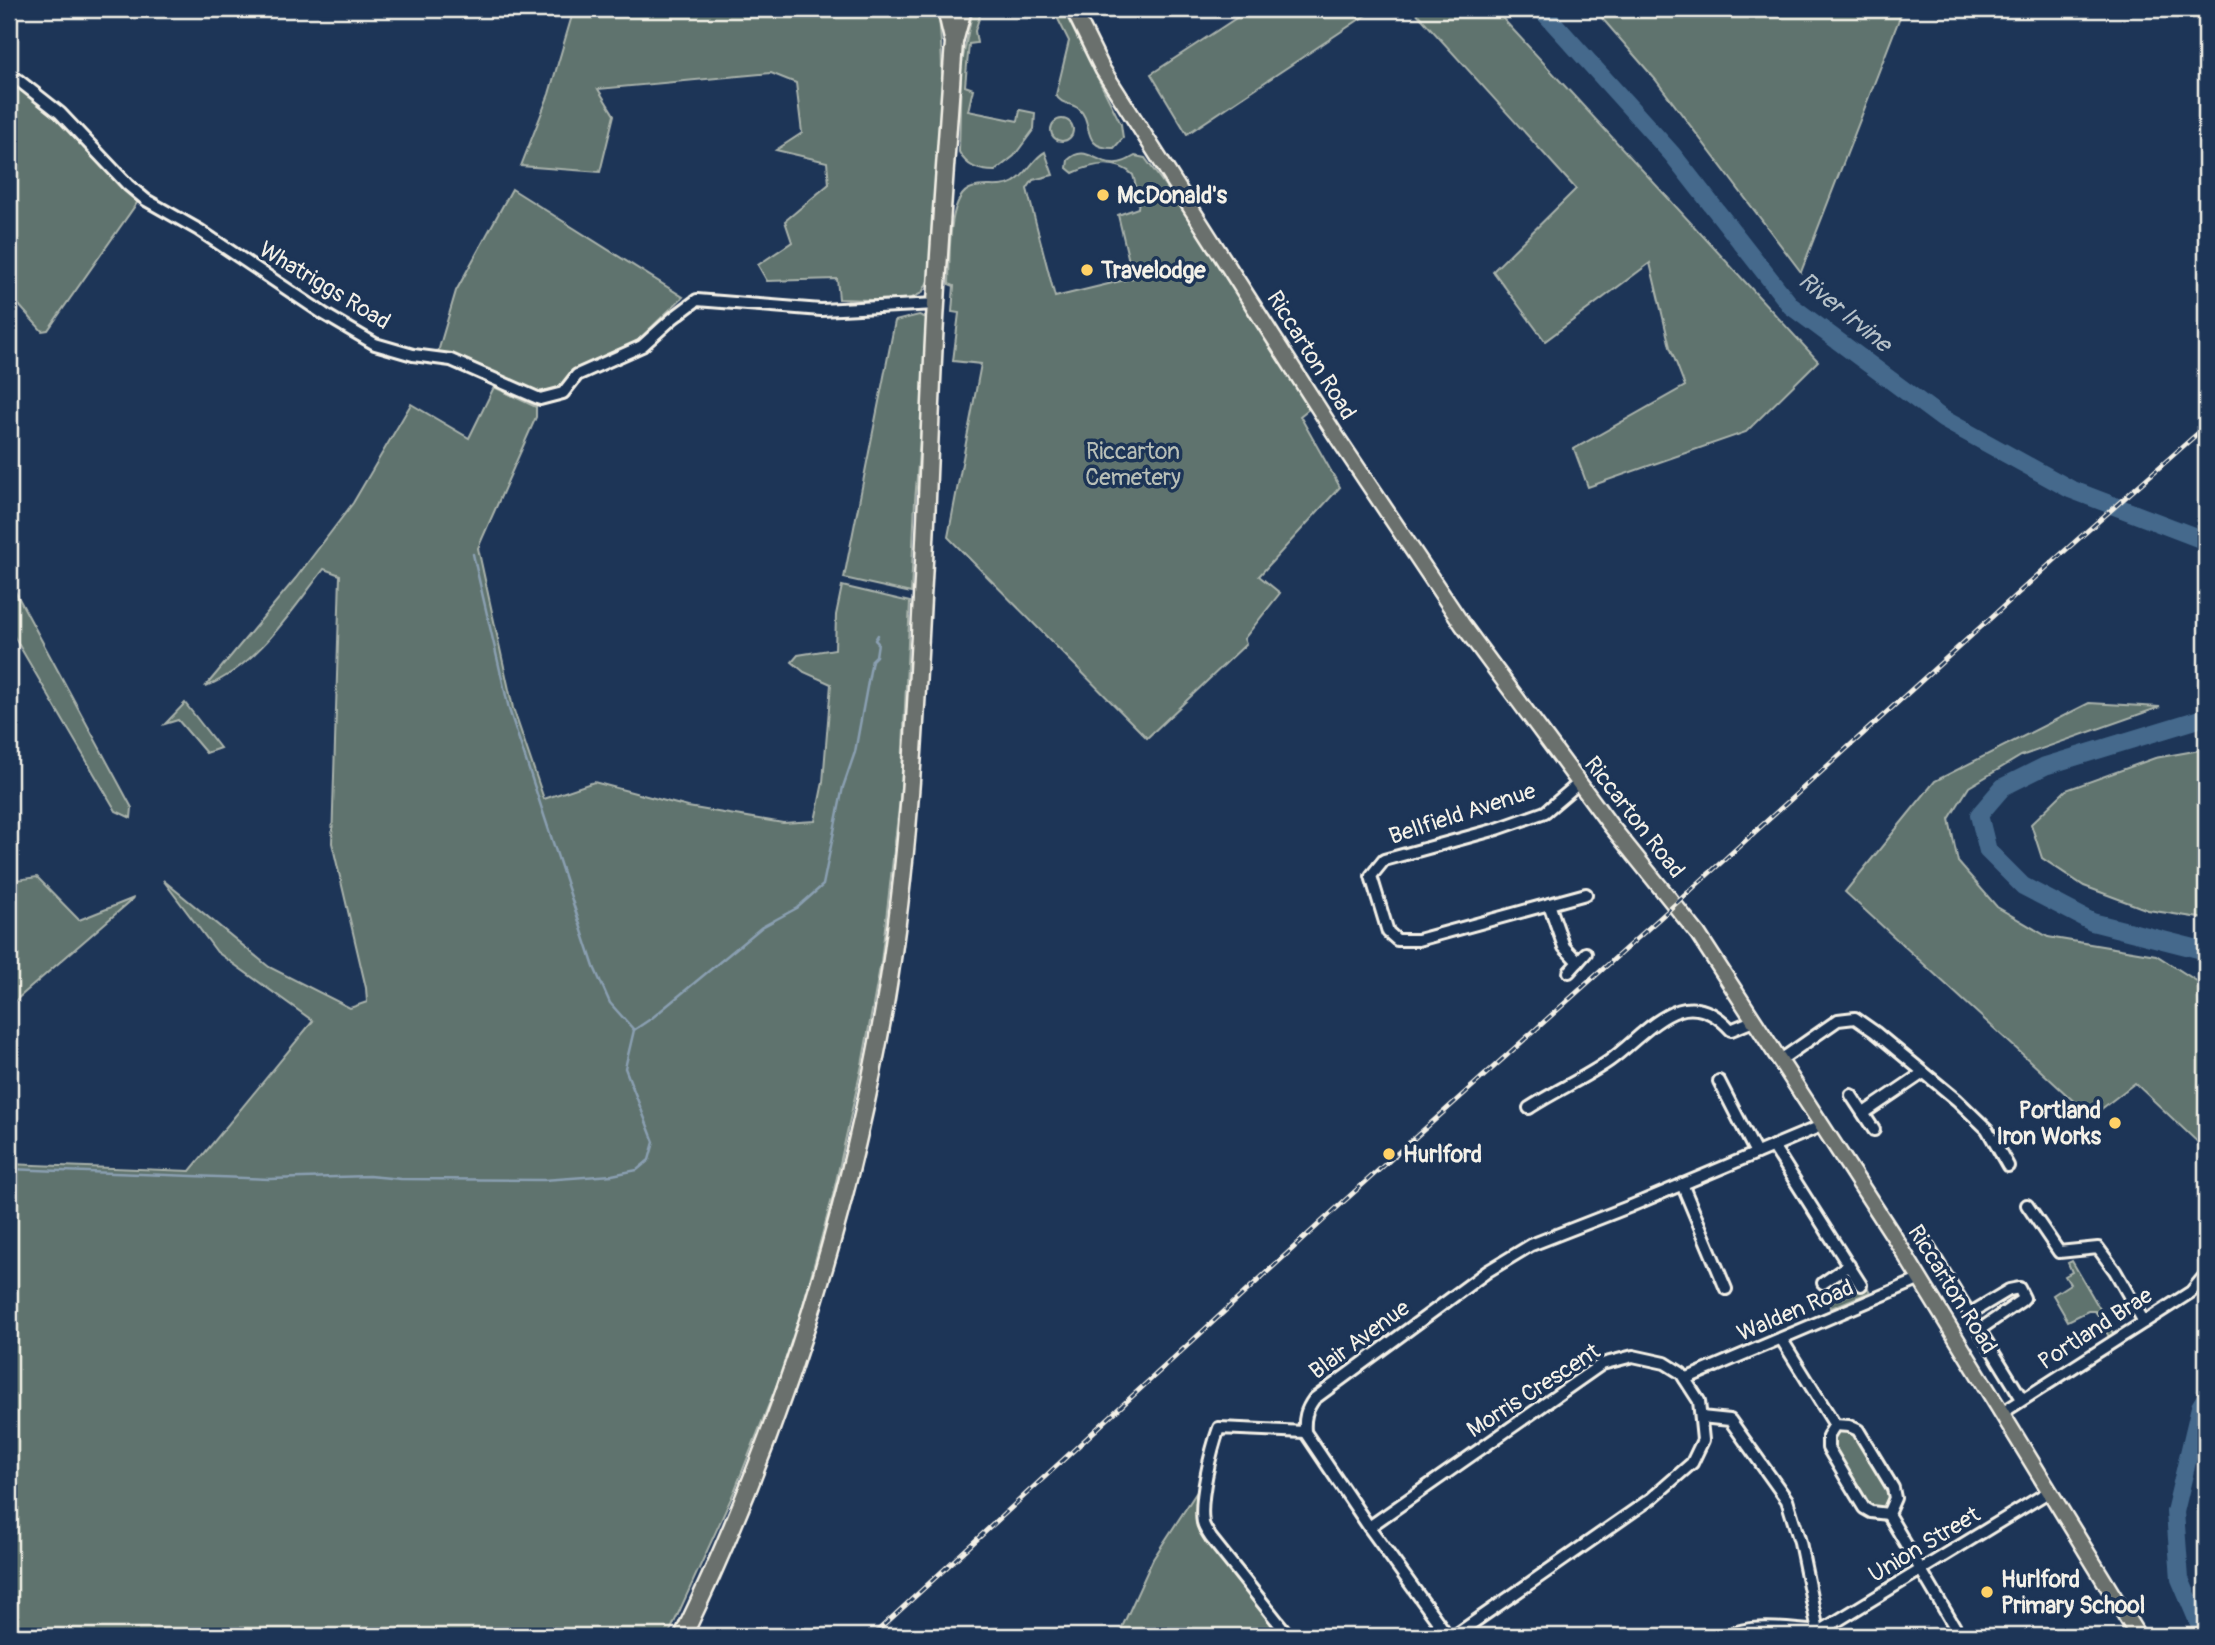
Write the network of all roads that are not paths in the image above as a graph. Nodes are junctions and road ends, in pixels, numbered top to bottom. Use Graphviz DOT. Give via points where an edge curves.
graph roads {
  1 [pos="946,9"];
  2 [pos="963,9"];
  3 [pos="1073,9"];
  4 [pos="1081,9"];
  5 [pos="1087,33"];
  6 [pos="954,42"];
  7 [pos="9,76"];
  8 [pos="936,304"];
  9 [pos="1579,783"];
  10 [pos="1586,894"];
  11 [pos="1549,904"];
  12 [pos="1586,953"];
  13 [pos="1578,962"];
  14 [pos="1569,972"];
  15 [pos="1753,1021"];
  16 [pos="1779,1061"];
  17 [pos="1923,1073"];
  18 [pos="1719,1081"];
  19 [pos="1851,1095"];
  20 [pos="1529,1108"];
  21 [pos="1864,1113"];
  22 [pos="1821,1126"];
  23 [pos="1874,1130"];
  24 [pos="1773,1146"];
  25 [pos="1756,1153"];
  26 [pos="2008,1166"];
  27 [pos="1682,1184"];
  28 [pos="2027,1205"];
  29 [pos="1921,1236"];
  30 [pos="1849,1265"];
  31 [pos="2206,1274"];
  32 [pos="1921,1279"];
  33 [pos="1823,1283"];
  34 [pos="1861,1284"];
  35 [pos="1726,1289"];
  36 [pos="1969,1314"];
  37 [pos="2144,1322"];
  38 [pos="1979,1329"];
  39 [pos="1782,1340"];
  40 [pos="1685,1380"];
  41 [pos="2022,1399"];
  42 [pos="2003,1413"];
  43 [pos="1701,1417"];
  44 [pos="1835,1425"];
  45 [pos="1305,1432"];
  46 [pos="2050,1491"];
  47 [pos="1888,1514"];
  48 [pos="1369,1527"];
  49 [pos="1922,1570"];
  50 [pos="1819,1634"];
  51 [pos="683,1636"];
  52 [pos="1289,1636"];
  53 [pos="1448,1636"];
  54 [pos="1454,1636"];
  55 [pos="1729,1636"];
  56 [pos="1960,1636"];
  57 [pos="2138,1636"];
  1 -- 6 [label="highway"];
  2 -- 6 [label="highway"];
  3 -- 5 [label="main road, Riccarton Road"];
  4 -- 5 [label="main road, Riccarton Road"];
  5 -- 9 [label="main road, Riccarton Road" via="1103,70 1335,434 1461,624"];
  6 -- 8 [label="highway"];
  7 -- 8 [label="street, Whatriggs Road" via="60,113 146,200 324,314 375,344 451,360 540,399 564,393 577,376 642,346 697,300 821,310"];
  8 -- 51 [label="highway" via="907,834 873,1069 840,1215 797,1358 745,1499"];
  9 -- 11 [label="street, Bellfield Avenue" via="1545,812 1384,860 1371,876 1388,932 1397,940 1418,940"];
  9 -- 15 [label="main road, Riccarton Road" via="1698,934"];
  10 -- 11 [label="street, Bellfield Avenue"];
  11 -- 13 [label="street" via="1564,947"];
  12 -- 13 [label="street"];
  13 -- 14 [label="street"];
  15 -- 16 [label="main road, Riccarton Road"];
  15 -- 20 [label="street" via="1731,1030 1713,1013 1701,1009 1665,1015 1609,1061"];
  16 -- 17 [label="street" via="1838,1020 1855,1018"];
  16 -- 22 [label="main road, Riccarton Road"];
  17 -- 21 [label="street"];
  17 -- 26 [label="street" via="1987,1129"];
  18 -- 25 [label="street"];
  19 -- 21 [label="street"];
  21 -- 23 [label="street"];
  22 -- 24 [label="street, Blair Avenue"];
  22 -- 32 [label="main road, Riccarton Road"];
  24 -- 25 [label="street, Blair Avenue"];
  24 -- 30 [label="street"];
  25 -- 27 [label="street, Blair Avenue"];
  27 -- 35 [label="street"];
  27 -- 45 [label="street, Blair Avenue" via="1531,1245 1488,1271 1314,1399 1307,1409"];
  28 -- 37 [label="street" via="2059,1252 2098,1248"];
  29 -- 36 [label="street, Riccarton Road"];
  30 -- 33 [label="street"];
  30 -- 34 [label="street"];
  31 -- 37 [label="street, Portland Brae" via="2191,1292"];
  32 -- 39 [label="street, Walden Road"];
  32 -- 42 [label="main road, Riccarton Road"];
  36 -- 38 [label="street, Riccarton Road"];
  36 -- 38 [label="street, Riccarton Road" via="2019,1288 2024,1298"];
  37 -- 41 [label="street, Portland Brae"];
  38 -- 41 [label="street, Riccarton Road"];
  39 -- 40 [label="street, Walden Road"];
  39 -- 44 [label="street"];
  40 -- 43 [label="street, Morris Crescent" via="1699,1401"];
  40 -- 48 [label="street, Morris Crescent" via="1665,1363 1633,1356 1602,1364"];
  41 -- 42 [label="street, Portland Brae"];
  42 -- 46 [label="main road, Riccarton Road"];
  43 -- 50 [label="street" via="1730,1420 1787,1500"];
  43 -- 54 [label="street, Morris Crescent" via="1703,1440 1692,1463 1652,1499"];
  44 -- 47 [label="street" via="1858,1430 1893,1488 1895,1498"];
  44 -- 47 [label="street" via="1828,1448 1864,1508"];
  45 -- 48 [label="street"];
  45 -- 52 [label="street" via="1219,1428 1211,1450 1203,1509 1203,1524 1210,1538"];
  46 -- 49 [label="street, Union Street"];
  46 -- 57 [label="main road, Riccarton Road"];
  47 -- 49 [label="street"];
  48 -- 53 [label="street"];
  49 -- 50 [label="street, Union Street"];
  49 -- 56 [label="street"];
  50 -- 55 [label="street" via="1772,1629 1737,1631"];
}
